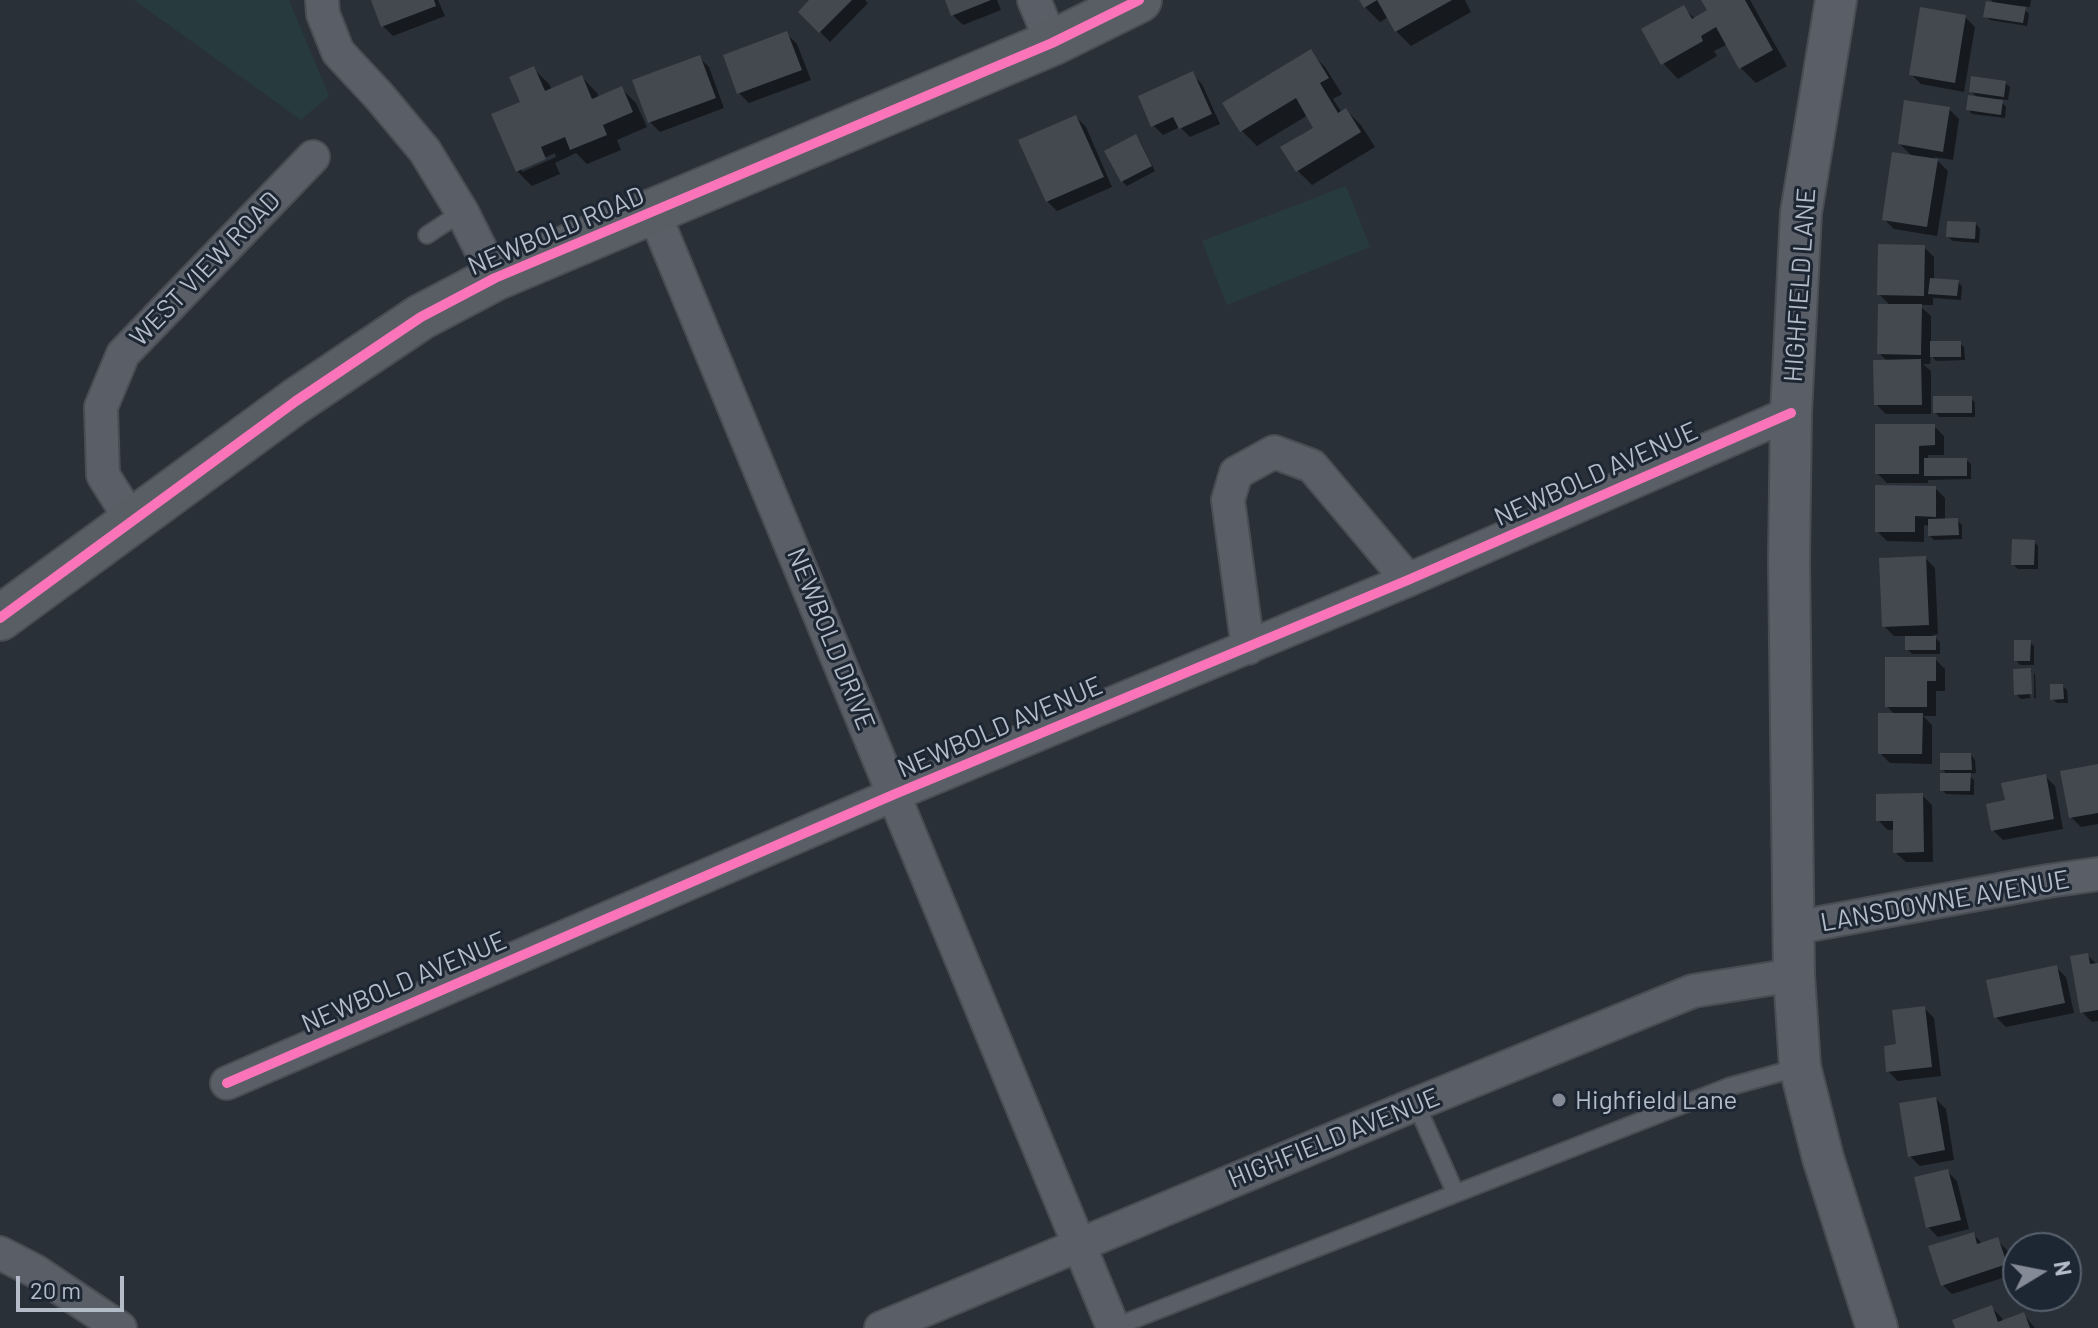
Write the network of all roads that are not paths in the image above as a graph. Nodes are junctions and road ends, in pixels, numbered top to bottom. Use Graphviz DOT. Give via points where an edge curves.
graph roads {
  1 [pos="322,0"];
  2 [pos="1034,0"];
  3 [pos="1139,0"];
  4 [pos="1836,0"];
  5 [pos="1052,43"];
  6 [pos="313,157"];
  7 [pos="462,212"];
  8 [pos="654,213"];
  9 [pos="427,235"];
  10 [pos="495,278"];
  11 [pos="1791,413"];
  12 [pos="133,523"];
  13 [pos="1408,580"];
  14 [pos="0,618"];
  15 [pos="1248,648"];
  16 [pos="895,794"];
  17 [pos="2098,874"];
  18 [pos="1793,928"];
  19 [pos="1794,975"];
  20 [pos="1800,1067"];
  21 [pos="227,1083"];
  22 [pos="1416,1104"];
  23 [pos="1455,1192"];
  24 [pos="1078,1244"];
  25 [pos="0,1253"];
  26 [pos="120,1328"];
  27 [pos="881,1328"];
  28 [pos="1112,1328"];
  29 [pos="1877,1328"];
  1 -- 7 [label="street" via="338,52 425,151"];
  2 -- 5 [label="street"];
  3 -- 5 [label="main road, NEWBOLD ROAD"];
  4 -- 11 [label="street, HIGHFIELD LANE" via="1801,213"];
  5 -- 8 [label="main road, NEWBOLD ROAD"];
  6 -- 12 [label="street, WEST VIEW ROAD" via="123,354 101,407 103,475"];
  7 -- 9 [label="lane"];
  7 -- 10 [label="street"];
  8 -- 10 [label="main road, NEWBOLD ROAD"];
  8 -- 16 [label="street, NEWBOLD DRIVE"];
  10 -- 12 [label="main road, NEWBOLD ROAD" via="421,317"];
  11 -- 13 [label="street, NEWBOLD AVENUE"];
  11 -- 18 [label="street, HIGHFIELD LANE"];
  12 -- 14 [label="main road, NEWBOLD ROAD"];
  13 -- 15 [label="street, NEWBOLD AVENUE"];
  13 -- 15 [label="street" via="1312,466 1274,452 1236,473 1228,500"];
  15 -- 16 [label="street, NEWBOLD AVENUE"];
  16 -- 21 [label="street, NEWBOLD AVENUE"];
  16 -- 24 [label="street, NEWBOLD DRIVE"];
  17 -- 18 [label="street, LANSDOWNE AVENUE"];
  18 -- 19 [label="street, HIGHFIELD LANE"];
  19 -- 20 [label="street, HIGHFIELD LANE"];
  19 -- 22 [label="street, HIGHFIELD AVENUE" via="1693,991"];
  20 -- 23 [label="lane" via="1728,1087"];
  20 -- 29 [label="street, HIGHFIELD LANE"];
  22 -- 23 [label="lane"];
  22 -- 24 [label="street, HIGHFIELD AVENUE"];
  23 -- 28 [label="lane"];
  24 -- 27 [label="street, HIGHFIELD AVENUE"];
  24 -- 28 [label="street, NEWBOLD DRIVE"];
  25 -- 26 [label="street"];
}
